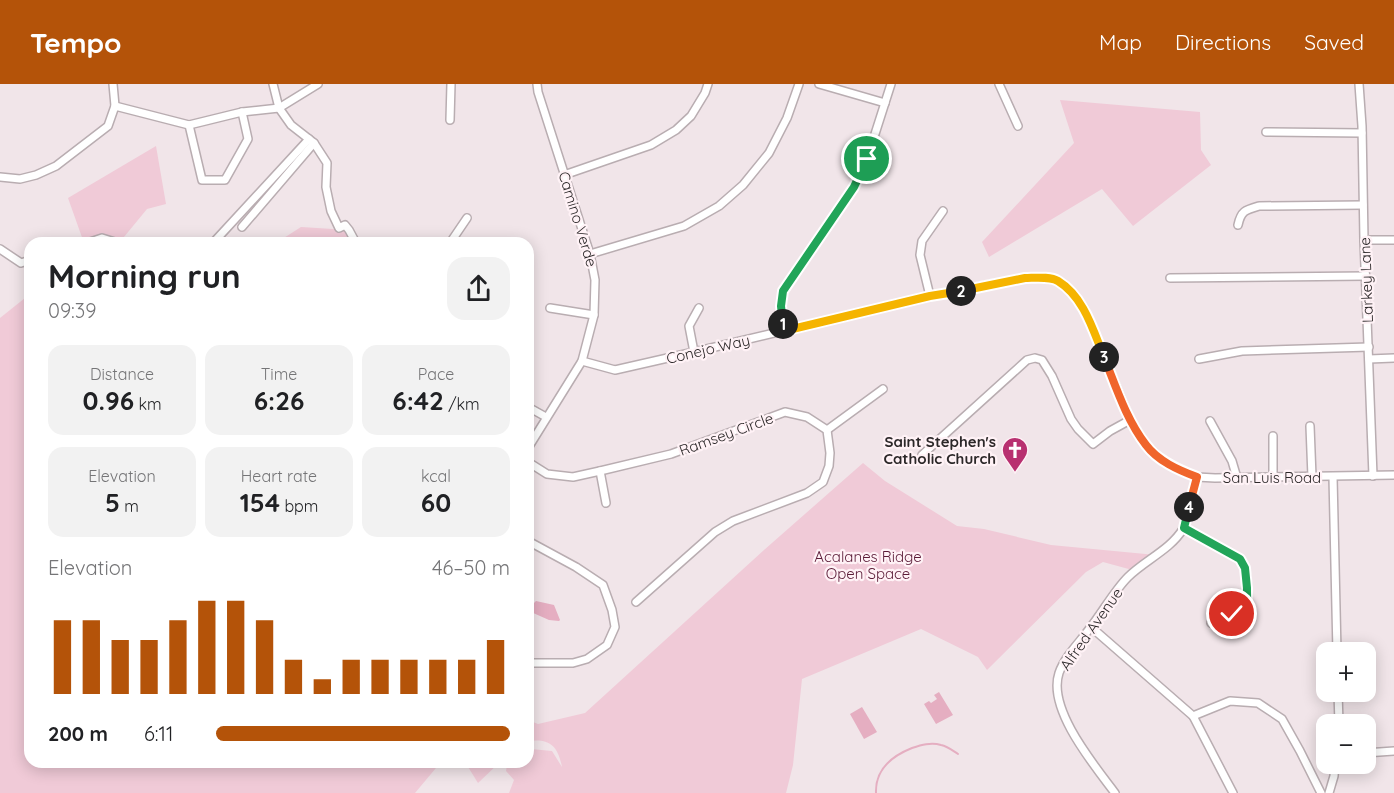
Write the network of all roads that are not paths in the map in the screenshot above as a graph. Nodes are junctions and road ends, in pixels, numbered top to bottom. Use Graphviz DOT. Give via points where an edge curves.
graph roads {
  1 [pos="113,84"];
  2 [pos="273,84"];
  3 [pos="318,84"];
  4 [pos="451,84"];
  5 [pos="537,84"];
  6 [pos="708,84"];
  7 [pos="799,84"];
  8 [pos="819,84"];
  9 [pos="891,84"];
  10 [pos="999,84"];
  11 [pos="1359,84"];
  12 [pos="885,103"];
  13 [pos="115,106"];
  14 [pos="279,108"];
  15 [pos="242,112"];
  16 [pos="450,120"];
  17 [pos="189,125"];
  18 [pos="1018,126"];
  19 [pos="1266,132"];
  20 [pos="1362,133"];
  21 [pos="311,141"];
  22 [pos="564,175"];
  23 [pos="0,177"];
  24 [pos="1363,205"];
  25 [pos="943,211"];
  26 [pos="467,218"];
  27 [pos="1238,225"];
  28 [pos="242,227"];
  29 [pos="219,237"];
  30 [pos="353,237"];
  31 [pos="454,237"];
  32 [pos="1364,240"];
  33 [pos="1394,240"];
  34 [pos="0,249"];
  35 [pos="590,254"];
  36 [pos="24,262"];
  37 [pos="1366,276"];
  38 [pos="1170,278"];
  39 [pos="1046,279"];
  40 [pos="930,296"];
  41 [pos="550,308"];
  42 [pos="699,308"];
  43 [pos="594,315"];
  44 [pos="784,331"];
  45 [pos="1369,347"];
  46 [pos="694,352"];
  47 [pos="1394,358"];
  48 [pos="1199,359"];
  49 [pos="1369,359"];
  50 [pos="582,361"];
  51 [pos="883,390"];
  52 [pos="534,410"];
  53 [pos="546,417"];
  54 [pos="1130,420"];
  55 [pos="1210,421"];
  56 [pos="1310,426"];
  57 [pos="827,430"];
  58 [pos="1273,436"];
  59 [pos="534,438"];
  60 [pos="922,455"];
  61 [pos="534,466"];
  62 [pos="600,471"];
  63 [pos="1373,476"];
  64 [pos="1394,476"];
  65 [pos="1197,477"];
  66 [pos="1273,477"];
  67 [pos="1312,477"];
  68 [pos="1333,477"];
  69 [pos="1237,478"];
  70 [pos="606,503"];
  71 [pos="1184,528"];
  72 [pos="534,544"];
  73 [pos="636,602"];
  74 [pos="1211,623"];
  75 [pos="1091,627"];
  76 [pos="1337,642"];
  77 [pos="534,663"];
  78 [pos="1193,716"];
  79 [pos="1394,751"];
  80 [pos="1376,752"];
  81 [pos="1334,774"];
  82 [pos="1115,793"];
  83 [pos="1233,793"];
  84 [pos="1321,793"];
  85 [pos="1329,793"];
  1 -- 13 [label="street"];
  2 -- 14 [label="street"];
  3 -- 14 [label="street"];
  4 -- 16 [label="street"];
  5 -- 22 [label="street, Camino Verde"];
  6 -- 22 [label="street" via="691,116 676,130 651,144"];
  7 -- 35 [label="street" via="769,153 743,185 719,206 684,226"];
  8 -- 12 [label="street"];
  9 -- 12 [label="street"];
  10 -- 18 [label="street"];
  11 -- 20 [label="street, Larkey Lane"];
  12 -- 44 [label="street" via="854,187 783,291"];
  13 -- 17 [label="street"];
  13 -- 23 [label="street" via="108,126 56,166 20,179"];
  14 -- 15 [label="street"];
  14 -- 21 [label="street" via="291,126"];
  15 -- 17 [label="street"];
  15 -- 17 [label="street" via="248,139 225,180 202,180"];
  19 -- 20 [label="street"];
  20 -- 24 [label="street, Larkey Lane"];
  21 -- 28 [label="street"];
  21 -- 29 [label="street"];
  21 -- 30 [label="street" via="327,163 331,211 339,228 345,225"];
  22 -- 35 [label="street, Camino Verde"];
  24 -- 27 [label="street" via="1258,206 1240,215"];
  24 -- 32 [label="street, Larkey Lane"];
  25 -- 40 [label="street" via="922,241 920,255"];
  26 -- 31 [label="street"];
  32 -- 33 [label="street"];
  32 -- 37 [label="street, Larkey Lane"];
  34 -- 36 [label="street"];
  35 -- 43 [label="street, Camino Verde" via="595,280"];
  37 -- 38 [label="street"];
  37 -- 45 [label="street, Larkey Lane"];
  39 -- 40 [label="street, Conejo Way" via="1025,278"];
  39 -- 54 [label="street, San Luis Road" via="1056,280 1084,308"];
  40 -- 44 [label="street, Conejo Way"];
  41 -- 43 [label="street"];
  42 -- 46 [label="street" via="689,326"];
  43 -- 50 [label="street, Camino Verde"];
  44 -- 46 [label="street, Conejo Way"];
  45 -- 48 [label="street" via="1242,351"];
  45 -- 49 [label="street, Larkey Lane"];
  46 -- 50 [label="street, Conejo Way" via="615,370"];
  47 -- 49 [label="street"];
  49 -- 63 [label="street, Larkey Lane"];
  50 -- 53 [label="street, Camino Verde"];
  51 -- 57 [label="street"];
  52 -- 53 [label="street"];
  53 -- 59 [label="street, Camino Verde"];
  54 -- 60 [label="street" via="1093,444 1071,419 1042,360 1035,358 1027,360"];
  54 -- 65 [label="street, San Luis Road" via="1147,446 1164,461"];
  55 -- 69 [label="street"];
  56 -- 67 [label="street"];
  57 -- 62 [label="street, Ramsey Circle" via="807,417 785,412 671,454"];
  57 -- 73 [label="street" via="830,453 823,482 807,493 715,532"];
  58 -- 66 [label="street"];
  61 -- 62 [label="street, Ramsey Circle" via="547,474 573,477"];
  62 -- 70 [label="street"];
  63 -- 64 [label="street, San Luis Road"];
  63 -- 68 [label="street, San Luis Road"];
  65 -- 69 [label="street, San Luis Road"];
  65 -- 71 [label="street"];
  66 -- 67 [label="street, San Luis Road"];
  66 -- 69 [label="street, San Luis Road"];
  67 -- 68 [label="street, San Luis Road"];
  68 -- 76 [label="street"];
  71 -- 74 [label="street" via="1240,559 1245,568 1247,599 1232,614"];
  71 -- 75 [label="street, Alfred Avenue" via="1127,578"];
  72 -- 77 [label="street" via="603,585 615,627 607,645 588,659"];
  75 -- 78 [label="street"];
  75 -- 82 [label="street, Alfred Avenue" via="1059,674 1059,702 1087,754"];
  78 -- 83 [label="street"];
  78 -- 84 [label="street" via="1230,702 1258,703 1282,719"];
  79 -- 80 [label="street"];
  81 -- 85 [label="street"];
}
